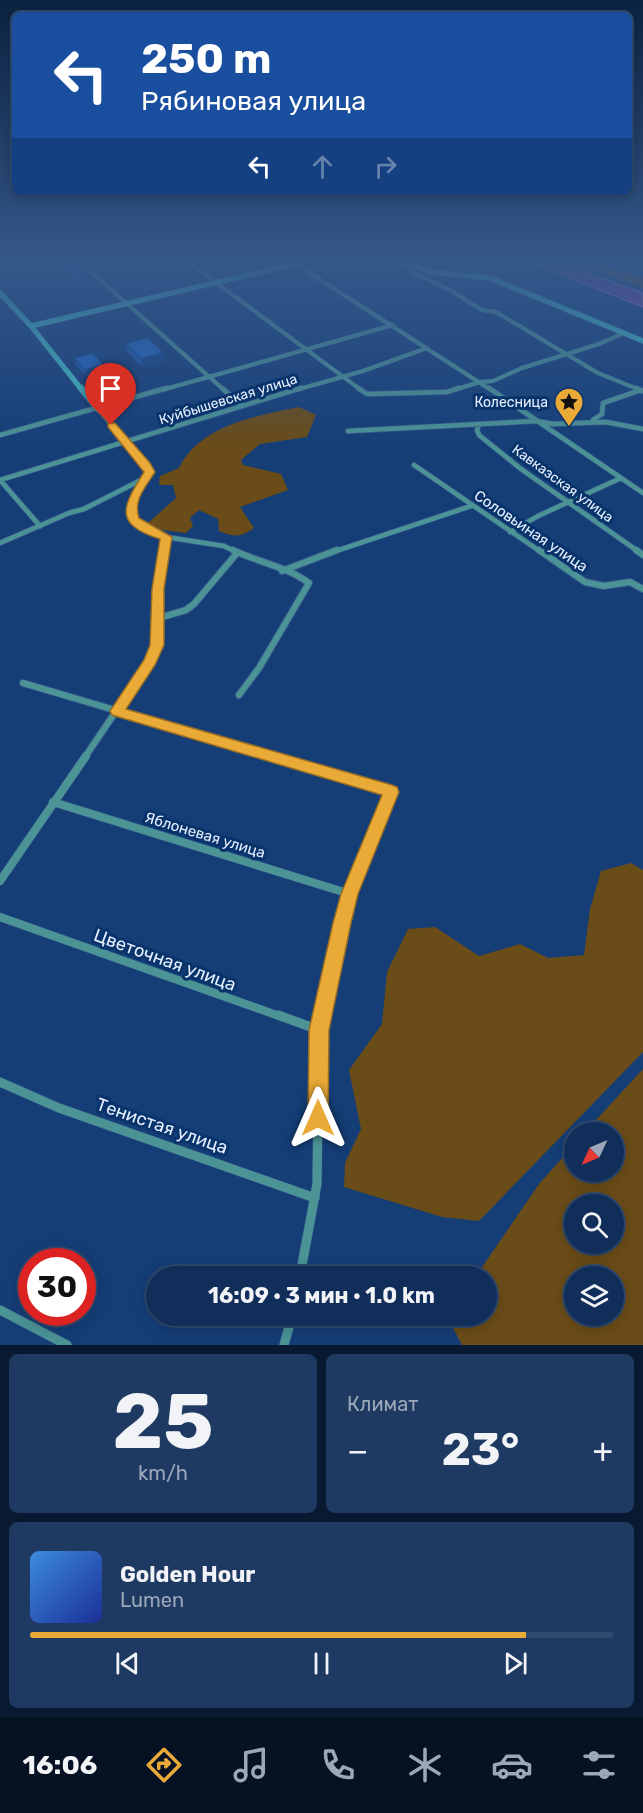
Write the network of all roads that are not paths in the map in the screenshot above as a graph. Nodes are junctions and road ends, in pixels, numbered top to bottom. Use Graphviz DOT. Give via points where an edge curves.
graph roads {
  1 [pos="29,324"];
  2 [pos="41,324"];
  3 [pos="149,324"];
  4 [pos="271,324"];
  5 [pos="515,324"];
  6 [pos="602,324"];
  7 [pos="393,325"];
  8 [pos="31,326"];
  9 [pos="624,333"];
  10 [pos="643,341"];
  11 [pos="427,348"];
  12 [pos="305,350"];
  13 [pos="565,355"];
  14 [pos="340,376"];
  15 [pos="208,378"];
  16 [pos="480,382"];
  17 [pos="642,390"];
  18 [pos="242,405"];
  19 [pos="98,409"];
  20 [pos="602,414"];
  21 [pos="536,421"];
  22 [pos="587,421"];
  23 [pos="610,422"];
  24 [pos="479,425"];
  25 [pos="643,429"];
  26 [pos="348,431"];
  27 [pos="0,435"];
  28 [pos="125,441"];
  29 [pos="414,465"];
  30 [pos="148,477"];
  31 [pos="621,478"];
  32 [pos="0,480"];
  33 [pos="643,493"];
  34 [pos="567,501"];
  35 [pos="471,506"];
  36 [pos="40,526"];
  37 [pos="510,532"];
  38 [pos="166,537"];
  39 [pos="0,543"];
  40 [pos="237,553"];
  41 [pos="643,555"];
  42 [pos="282,571"];
  43 [pos="643,589"];
  44 [pos="159,618"];
  45 [pos="24,683"];
  46 [pos="239,695"];
  47 [pos="117,711"];
  48 [pos="53,802"];
  49 [pos="0,881"];
  50 [pos="350,894"];
  51 [pos="0,917"];
  52 [pos="319,1030"];
  53 [pos="0,1082"];
  54 [pos="315,1198"];
  55 [pos="302,1266"];
  56 [pos="0,1310"];
  57 [pos="289,1326"];
  58 [pos="67,1345"];
  59 [pos="284,1345"];
  1 -- 8 [label="main road"];
  2 -- 8 [label="main road"];
  3 -- 15 [label="street"];
  4 -- 12 [label="street"];
  5 -- 13 [label="street"];
  6 -- 9 [label="main road"];
  7 -- 11 [label="street"];
  7 -- 12 [label="street"];
  8 -- 19 [label="main road"];
  9 -- 10 [label="main road"];
  9 -- 13 [label="street"];
  11 -- 14 [label="street, Куйбышевская улица"];
  11 -- 16 [label="street"];
  12 -- 14 [label="street"];
  12 -- 15 [label="street"];
  13 -- 16 [label="street"];
  13 -- 17 [label="street" via="597,373"];
  14 -- 16 [label="street" via="367,394 437,394"];
  14 -- 18 [label="street, Куйбышевская улица"];
  15 -- 18 [label="street"];
  15 -- 19 [label="street"];
  16 -- 21 [label="street"];
  17 -- 20 [label="street" via="603,403"];
  18 -- 28 [label="street, Куйбышевская улица"];
  19 -- 27 [label="street"];
  19 -- 28 [label="street"];
  20 -- 22 [label="street"];
  20 -- 23 [label="street"];
  21 -- 22 [label="street"];
  21 -- 24 [label="street"];
  21 -- 31 [label="street"];
  22 -- 23 [label="street"];
  23 -- 25 [label="street"];
  24 -- 26 [label="street"];
  24 -- 34 [label="street, Кавказская улица" via="479,435"];
  28 -- 30 [label="street" via="146,465"];
  28 -- 32 [label="street, Куйбышевская улица"];
  29 -- 35 [label="street, Соловьиная улица"];
  30 -- 36 [label="street"];
  30 -- 38 [label="street" via="130,508 134,520"];
  31 -- 33 [label="street"];
  31 -- 34 [label="street"];
  32 -- 36 [label="street"];
  34 -- 37 [label="street"];
  34 -- 41 [label="street, Кавказская улица"];
  35 -- 37 [label="street, Соловьиная улица"];
  35 -- 42 [label="street"];
  36 -- 39 [label="street"];
  37 -- 43 [label="street, Соловьиная улица" via="585,582 604,586 630,582"];
  38 -- 40 [label="street" via="224,546"];
  38 -- 44 [label="street" via="159,573"];
  40 -- 42 [label="street"];
  40 -- 44 [label="street" via="194,604"];
  42 -- 46 [label="street" via="309,582 260,668"];
  44 -- 47 [label="street" via="157,645 150,661"];
  45 -- 47 [label="street"];
  47 -- 48 [label="street"];
  47 -- 50 [label="street" via="392,792"];
  48 -- 49 [label="street"];
  48 -- 50 [label="street, Яблоневая улица"];
  50 -- 52 [label="street"];
  51 -- 52 [label="street, Цветочная улица"];
  52 -- 54 [label="street"];
  53 -- 54 [label="street, Тенистая улица" via="59,1108"];
  54 -- 55 [label="street"];
  56 -- 58 [label="street"];
  57 -- 59 [label="street"];
}
